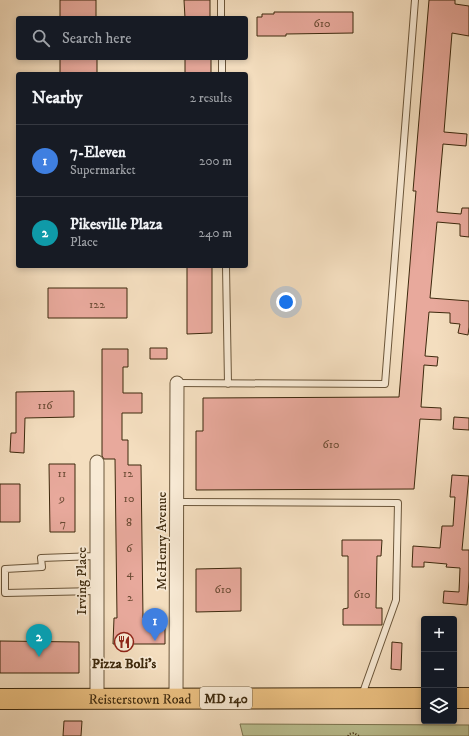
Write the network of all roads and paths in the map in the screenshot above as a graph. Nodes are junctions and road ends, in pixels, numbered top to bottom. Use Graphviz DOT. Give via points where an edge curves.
graph roads {
  1 [pos="221,0"];
  2 [pos="414,0"];
  3 [pos="221,16"];
  4 [pos="222,60"];
  5 [pos="222,72"];
  6 [pos="226,268"];
  7 [pos="177,384"];
  8 [pos="228,384"];
  9 [pos="97,462"];
  10 [pos="178,502"];
  11 [pos="97,556"];
  12 [pos="2,584"];
  13 [pos="97,591"];
  14 [pos="176,698"];
  15 [pos="360,698"];
  16 [pos="421,698"];
  17 [pos="457,698"];
  18 [pos="469,698"];
  19 [pos="0,699"];
  20 [pos="97,700"];
  21 [pos="348,736"];
  22 [pos="358,736"];
  1 -- 3 [label="lane"];
  2 -- 8 [label="lane" via="385,384"];
  4 -- 5 [label="lane"];
  6 -- 8 [label="lane"];
  7 -- 8 [label="lane"];
  7 -- 10 [label="street, McHenry Avenue"];
  9 -- 11 [label="street, Irving Place"];
  10 -- 14 [label="street, McHenry Avenue"];
  10 -- 15 [label="lane" via="398,503 396,600"];
  11 -- 12 [label="lane" via="42,558 42,567 5,569"];
  11 -- 13 [label="street, Irving Place"];
  12 -- 13 [label="lane" via="5,593"];
  13 -- 20 [label="street, Irving Place"];
  14 -- 15 [label="main road, Reisterstown Road / MD 140"];
  14 -- 20 [label="main road, Reisterstown Road / MD 140"];
  15 -- 16 [label="main road, Reisterstown Road / MD 140"];
  17 -- 18 [label="main road"];
  19 -- 20 [label="main road, Reisterstown Road / MD 140"];
  21 -- 22 [label="path" via="354,733"];
}
